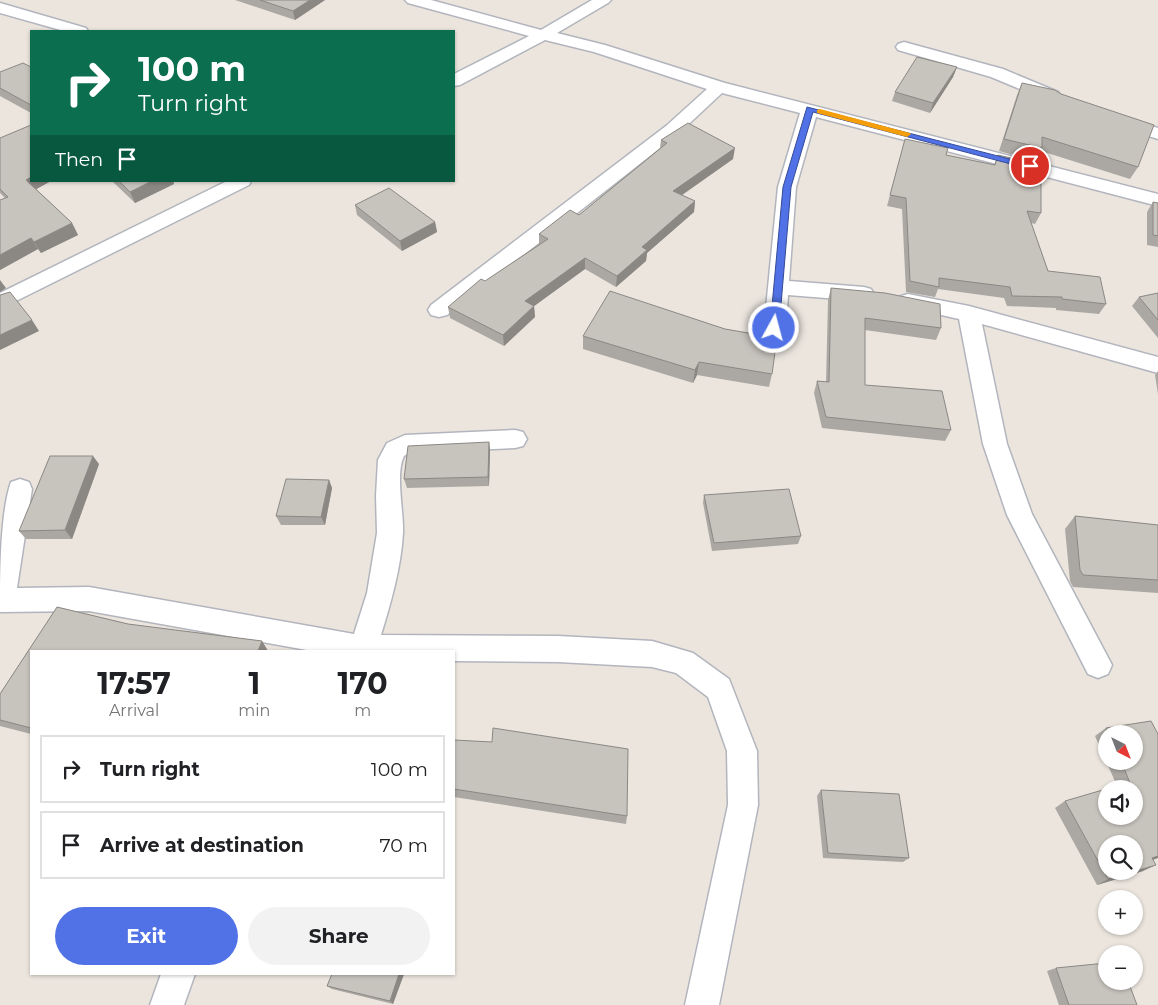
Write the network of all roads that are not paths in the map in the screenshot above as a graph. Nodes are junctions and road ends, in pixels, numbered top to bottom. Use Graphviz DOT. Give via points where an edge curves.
graph roads {
  1 [pos="413,0"];
  2 [pos="603,0"];
  3 [pos="0,8"];
  4 [pos="77,30"];
  5 [pos="542,35"];
  6 [pos="904,47"];
  7 [pos="455,80"];
  8 [pos="719,87"];
  9 [pos="1065,101"];
  10 [pos="810,109"];
  11 [pos="1104,115"];
  12 [pos="1158,134"];
  13 [pos="240,182"];
  14 [pos="1158,200"];
  15 [pos="779,287"];
  16 [pos="0,302"];
  17 [pos="439,310"];
  18 [pos="969,313"];
  19 [pos="774,328"];
  20 [pos="1158,365"];
  21 [pos="515,439"];
  22 [pos="20,488"];
  23 [pos="1,600"];
  24 [pos="363,650"];
  25 [pos="1098,665"];
  26 [pos="178,975"];
  27 [pos="167,1005"];
  28 [pos="702,1005"];
  1 -- 5 [label="street"];
  2 -- 5 [label="street"];
  3 -- 4 [label="street"];
  5 -- 7 [label="street"];
  5 -- 8 [label="street" via="599,48"];
  6 -- 9 [label="street" via="997,74"];
  8 -- 10 [label="street"];
  8 -- 17 [label="street" via="672,130"];
  10 -- 14 [label="street"];
  10 -- 15 [label="street" via="787,187"];
  11 -- 12 [label="street"];
  13 -- 16 [label="street"];
  15 -- 18 [label="street" via="886,297"];
  15 -- 19 [label="street"];
  18 -- 20 [label="street"];
  18 -- 25 [label="street" via="995,444 1020,515"];
  21 -- 24 [label="street" via="405,444 395,450 390,460 390,533 382,584"];
  22 -- 23 [label="street"];
  23 -- 24 [label="street" via="89,599"];
  24 -- 28 [label="street" via="558,650 652,654 683,662 719,688 742,751 743,805"];
  26 -- 27 [label="street"];
}
